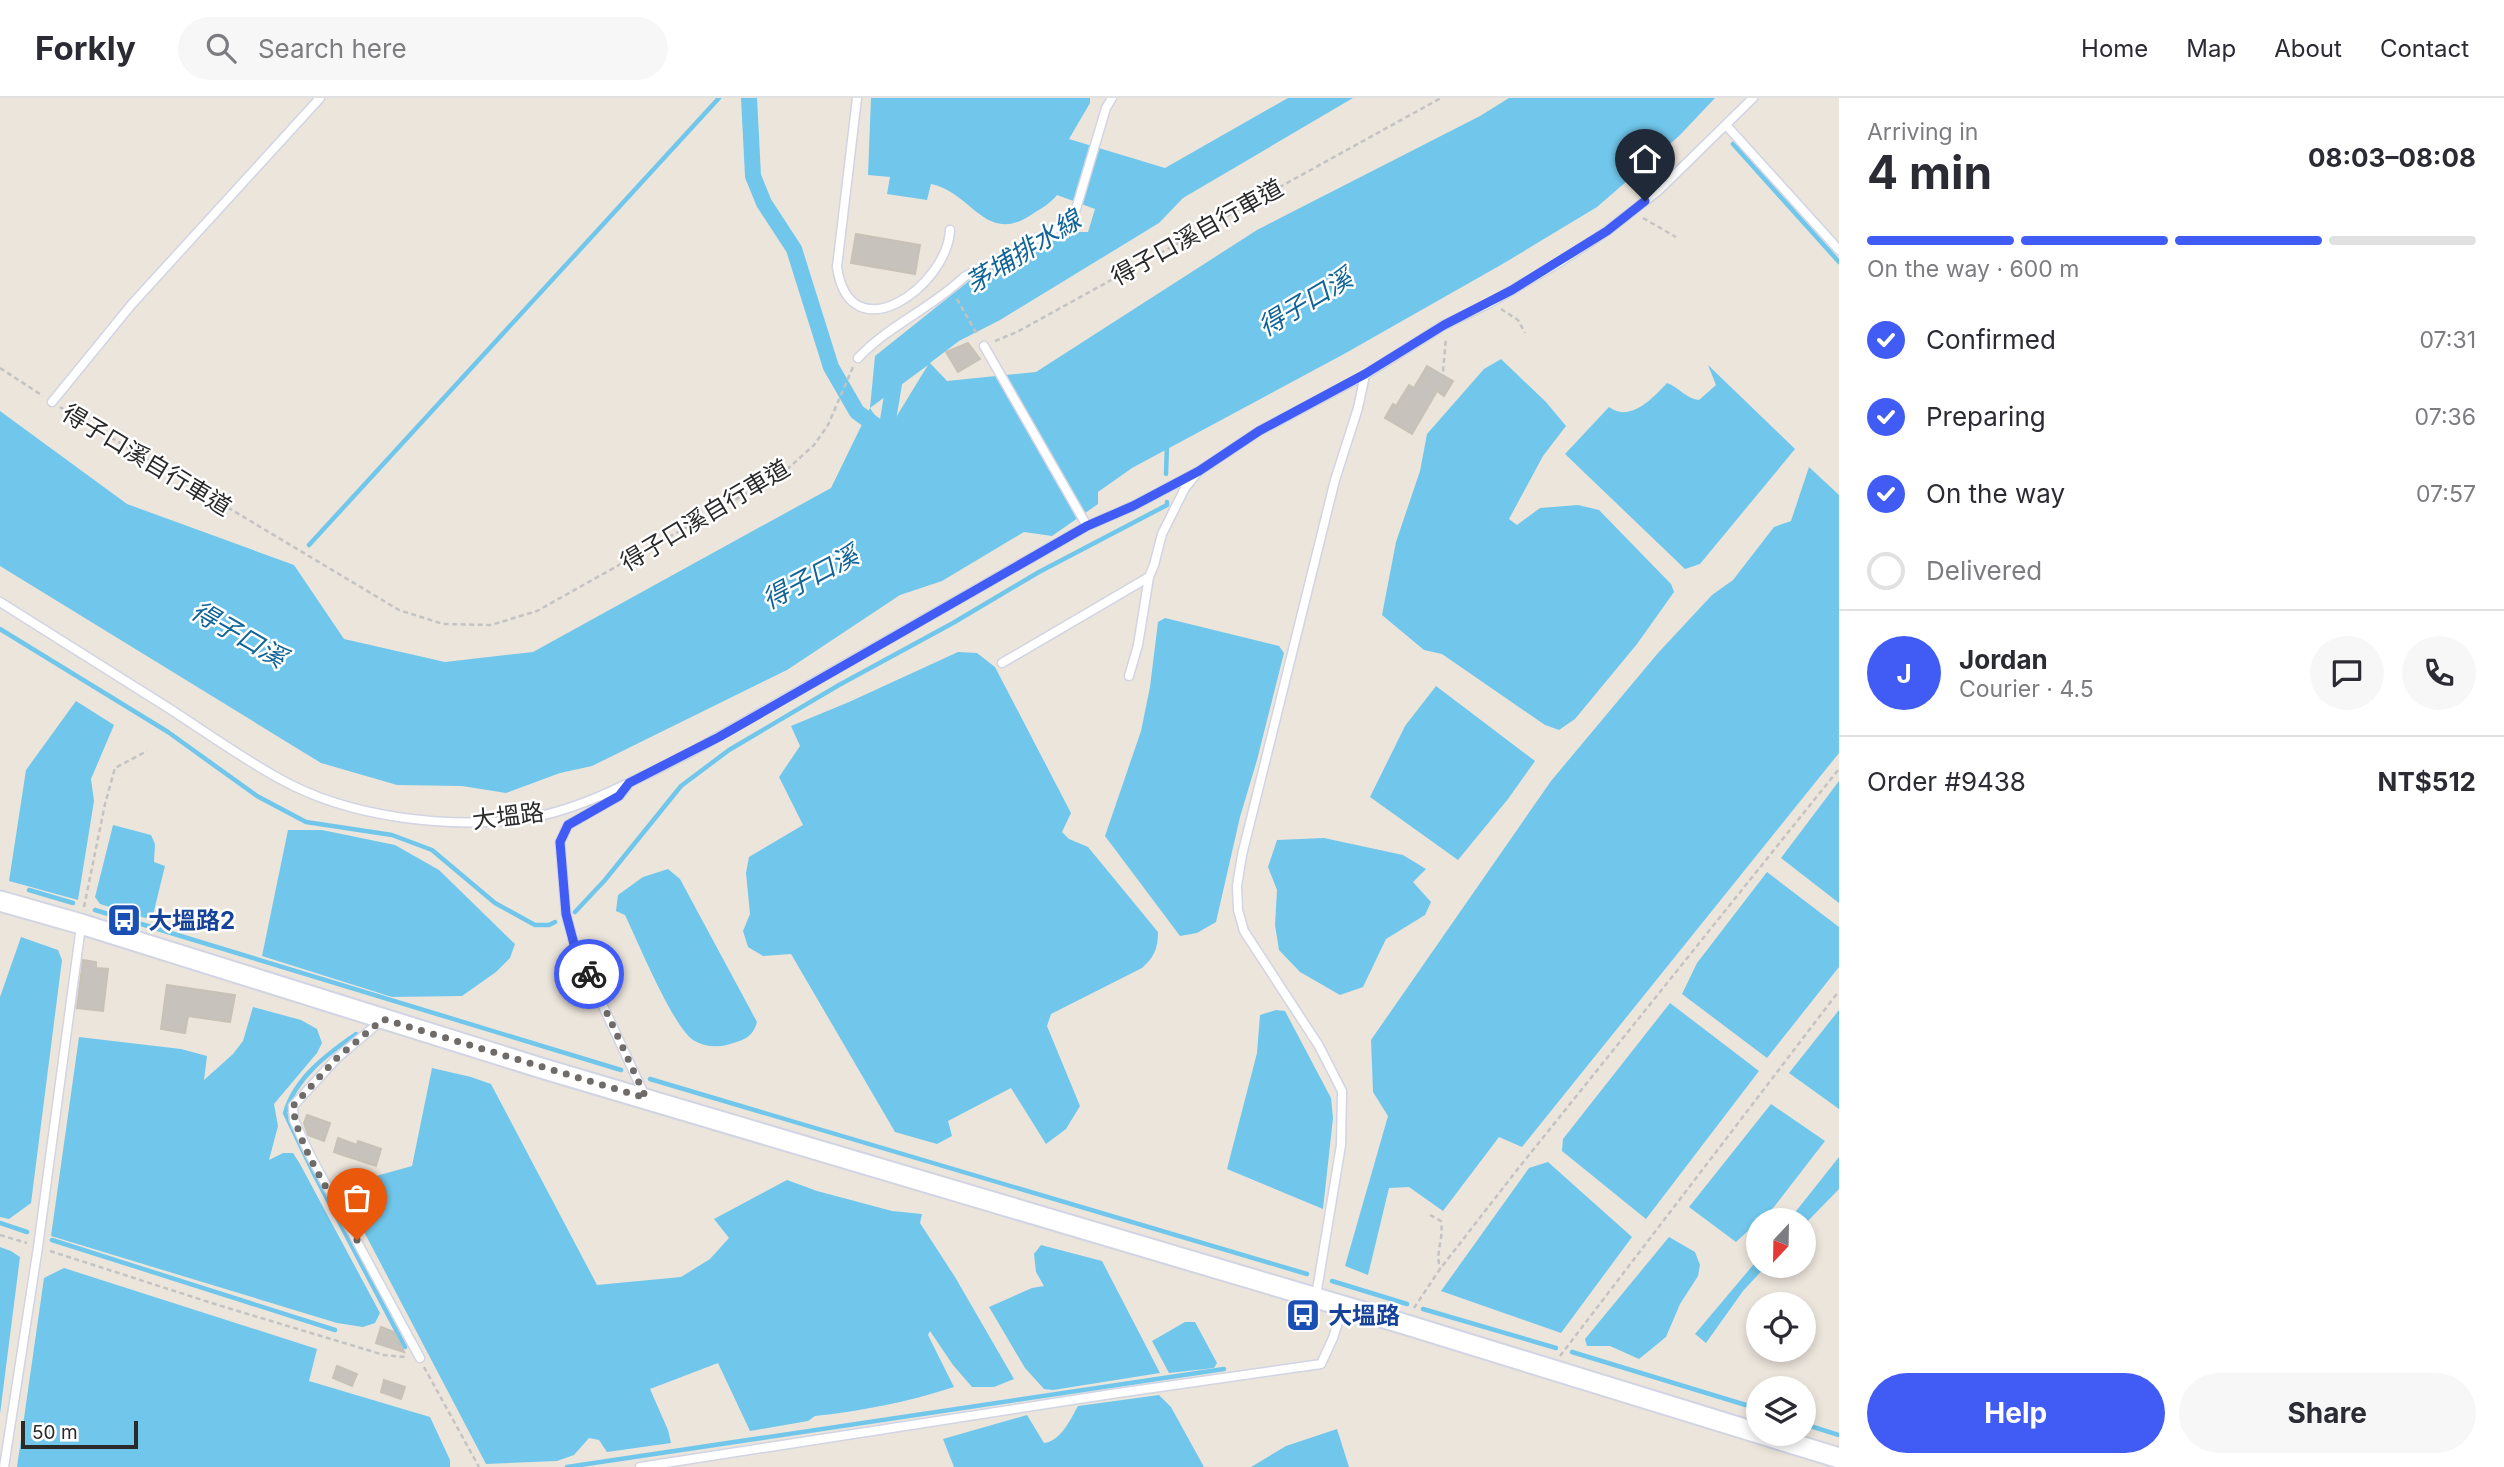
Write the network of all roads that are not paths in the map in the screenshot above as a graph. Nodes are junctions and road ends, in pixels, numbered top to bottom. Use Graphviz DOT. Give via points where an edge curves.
graph roads {
  1 [pos="320,98"];
  2 [pos="857,98"];
  3 [pos="1112,98"];
  4 [pos="1753,98"];
  5 [pos="1726,125"];
  6 [pos="950,230"];
  7 [pos="1839,250"];
  8 [pos="984,346"];
  9 [pos="858,358"];
  10 [pos="1365,374"];
  11 [pos="52,402"];
  12 [pos="1199,471"];
  13 [pos="1087,526"];
  14 [pos="1149,577"];
  15 [pos="0,602"];
  16 [pos="1002,663"];
  17 [pos="1129,676"];
  18 [pos="629,783"];
  19 [pos="0,901"];
  20 [pos="81,924"];
  21 [pos="383,1019"];
  22 [pos="646,1098"];
  23 [pos="1316,1299"];
  24 [pos="1343,1307"];
  25 [pos="420,1358"];
  26 [pos="1839,1458"];
  27 [pos="5,1467"];
  28 [pos="640,1467"];
  1 -- 11 [label="lane" via="132,304"];
  2 -- 6 [label="lane" via="837,267 840,286 854,305 883,310 897,304 925,283 937,267 946,252"];
  3 -- 9 [label="lane" via="1076,209 1064,223 964,276 869,345"];
  4 -- 5 [label="lane, 大塭路"];
  5 -- 7 [label="lane"];
  5 -- 10 [label="lane, 大塭路" via="1659,190 1607,231"];
  8 -- 13 [label="lane"];
  10 -- 12 [label="lane, 大塭路" via="1259,431"];
  10 -- 23 [label="lane" via="1237,886 1244,932 1319,1046 1342,1091 1341,1145"];
  12 -- 13 [label="lane, 大塭路"];
  12 -- 14 [label="lane" via="1162,534"];
  13 -- 18 [label="lane, 大塭路" via="719,737"];
  14 -- 16 [label="lane"];
  14 -- 17 [label="lane"];
  15 -- 18 [label="lane, 大塭路" via="283,781 348,807 453,822 520,820 570,807"];
  18 -- 22 [label="lane" via="619,796 568,825 560,842 566,914 574,944"];
  19 -- 20 [label="street"];
  20 -- 21 [label="street"];
  20 -- 27 [label="lane"];
  21 -- 22 [label="street"];
  21 -- 25 [label="lane" via="308,1088 293,1106 294,1120"];
  22 -- 23 [label="street"];
  23 -- 24 [label="street"];
  24 -- 26 [label="street"];
  24 -- 28 [label="lane" via="1321,1364"];
}
